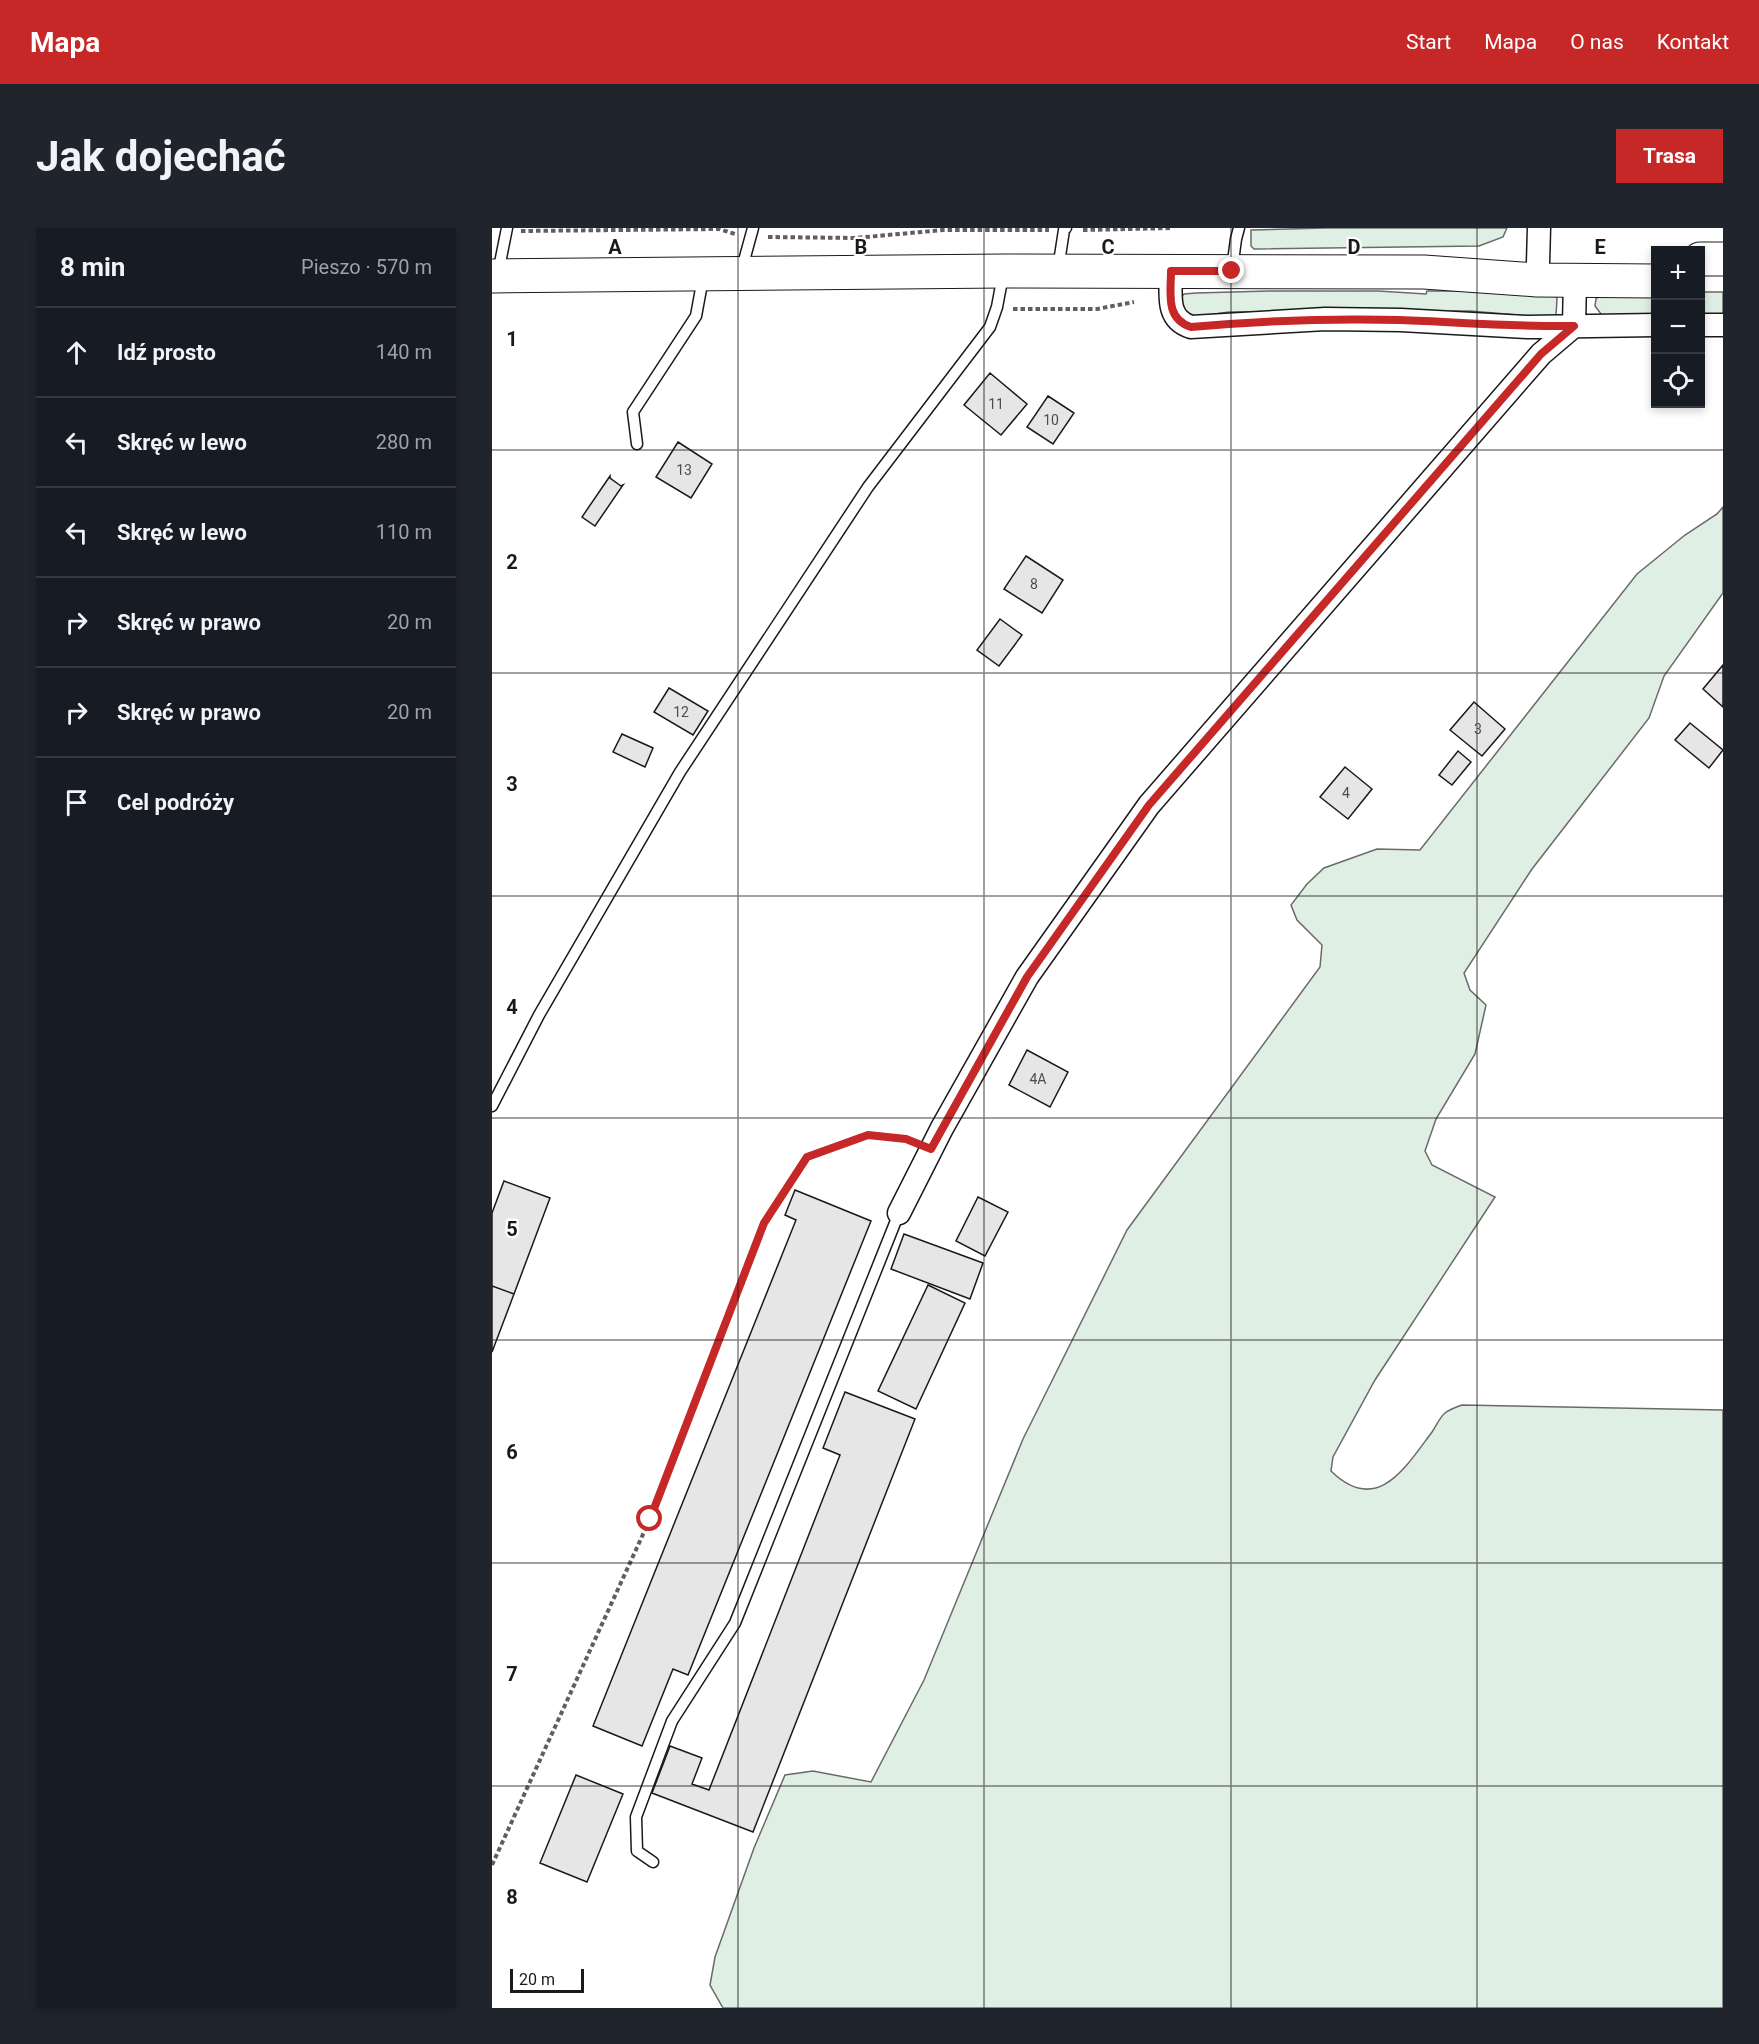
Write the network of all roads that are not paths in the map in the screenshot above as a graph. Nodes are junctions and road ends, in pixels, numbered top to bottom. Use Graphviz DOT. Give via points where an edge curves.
graph roads {
  1 [pos="753,228"];
  2 [pos="1239,228"];
  3 [pos="1539,228"];
  4 [pos="1065,229"];
  5 [pos="506,230"];
  6 [pos="1705,259"];
  7 [pos="1723,259"];
  8 [pos="1651,260"];
  9 [pos="1538,263"];
  10 [pos="1004,271"];
  11 [pos="1171,271"];
  12 [pos="1232,271"];
  13 [pos="1058,272"];
  14 [pos="1424,272"];
  15 [pos="741,274"];
  16 [pos="704,275"];
  17 [pos="495,276"];
  18 [pos="1575,279"];
  19 [pos="1651,281"];
  20 [pos="1705,281"];
  21 [pos="1723,281"];
  22 [pos="1651,325"];
  23 [pos="1705,325"];
  24 [pos="1723,325"];
  25 [pos="1574,326"];
  26 [pos="638,444"];
  27 [pos="492,1106"];
  28 [pos="899,1213"];
  29 [pos="653,1862"];
  1 -- 15 [label="lane"];
  2 -- 12 [label="lane"];
  3 -- 9 [label="street"];
  4 -- 13 [label="lane"];
  5 -- 17 [label="lane"];
  6 -- 7 [label="main road"];
  8 -- 9 [label="main road"];
  9 -- 14 [label="main road"];
  10 -- 13 [label="main road"];
  10 -- 15 [label="main road"];
  10 -- 27 [label="lane" via="990,327 868,487 680,772 539,1015"];
  11 -- 12 [label="main road"];
  11 -- 13 [label="main road"];
  11 -- 25 [label="street" via="1174,315 1180,324 1191,327 1325,319"];
  12 -- 14 [label="main road"];
  14 -- 18 [label="main road"];
  15 -- 16 [label="main road"];
  16 -- 17 [label="main road"];
  16 -- 26 [label="lane" via="696,316 633,412"];
  18 -- 19 [label="main road"];
  18 -- 25 [label="street"];
  20 -- 21 [label="main road"];
  22 -- 25 [label="street"];
  23 -- 24 [label="street"];
  25 -- 28 [label="street" via="1541,354 1149,805 1027,977"];
  28 -- 29 [label="lane" via="735,1623 672,1721 636,1817 637,1851"];
}
